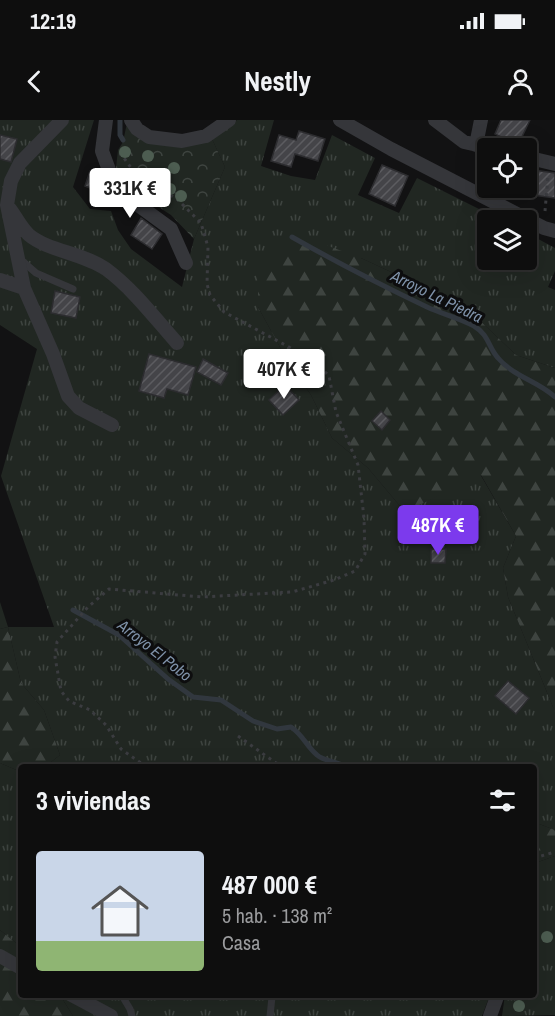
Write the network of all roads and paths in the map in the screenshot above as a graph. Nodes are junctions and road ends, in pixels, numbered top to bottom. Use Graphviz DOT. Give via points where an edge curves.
graph roads {
  1 [pos="62,120"];
  2 [pos="106,120"];
  3 [pos="131,120"];
  4 [pos="229,120"];
  5 [pos="340,120"];
  6 [pos="435,120"];
  7 [pos="481,120"];
  8 [pos="476,145"];
  9 [pos="102,151"];
  10 [pos="537,161"];
  11 [pos="552,164"];
  12 [pos="7,205"];
  13 [pos="549,230"];
  14 [pos="18,258"];
  15 [pos="186,263"];
  16 [pos="0,280"];
  17 [pos="24,288"];
  18 [pos="73,288"];
  19 [pos="177,343"];
  20 [pos="112,425"];
  21 [pos="238,736"];
  22 [pos="142,764"];
  23 [pos="280,764"];
  24 [pos="555,852"];
  25 [pos="537,857"];
  26 [pos="0,956"];
  27 [pos="18,966"];
  28 [pos="77,998"];
  29 [pos="123,998"];
  30 [pos="272,998"];
  31 [pos="497,998"];
  32 [pos="111,1016"];
  33 [pos="132,1016"];
  34 [pos="270,1016"];
  35 [pos="490,1016"];
  1 -- 12 [label="street" via="20,163 11,181"];
  2 -- 9 [label="street"];
  3 -- 4 [label="street" via="149,137 182,141 206,136"];
  5 -- 13 [label="street"];
  6 -- 8 [label="street" via="464,142"];
  7 -- 8 [label="street"];
  9 -- 15 [label="street" via="119,191 171,229"];
  9 -- 22 [label="path" via="121,154 137,176 177,199 201,224 208,247 207,284 210,295 224,312 313,360 329,376 336,412 358,465 364,518 365,554 355,571 334,580 292,592 202,597 109,589 88,607 57,642 55,657 61,691 69,701 90,710 121,749"];
  10 -- 11 [label="street"];
  11 -- 13 [label="path"];
  12 -- 14 [label="street"];
  12 -- 19 [label="street" via="28,235 104,268 133,292"];
  14 -- 17 [label="street"];
  14 -- 18 [label="lane" via="36,273"];
  16 -- 17 [label="street"];
  17 -- 20 [label="street" via="68,396 79,408"];
  21 -- 23 [label="path"];
  24 -- 25 [label="path"];
  26 -- 27 [label="street"];
  28 -- 32 [label="street"];
  29 -- 33 [label="lane"];
  30 -- 34 [label="lane"];
  31 -- 35 [label="street"];
}
